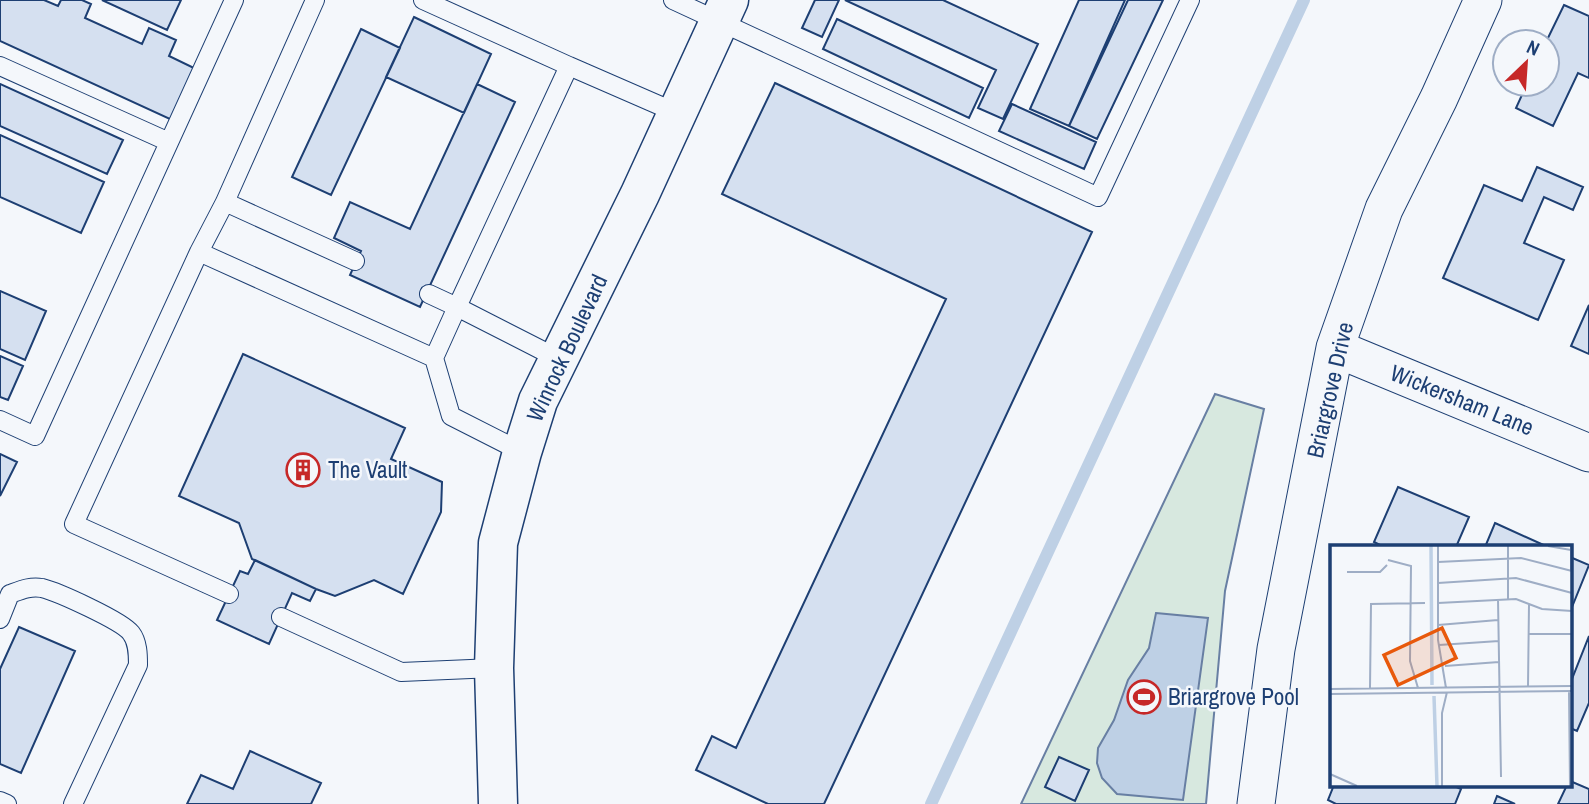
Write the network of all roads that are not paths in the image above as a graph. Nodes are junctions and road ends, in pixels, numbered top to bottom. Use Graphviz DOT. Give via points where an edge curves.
graph roads {
  1 [pos="234,0"];
  2 [pos="315,0"];
  3 [pos="423,0"];
  4 [pos="673,0"];
  5 [pos="1190,0"];
  6 [pos="1483,0"];
  7 [pos="724,11"];
  8 [pos="0,66"];
  9 [pos="569,66"];
  10 [pos="677,113"];
  11 [pos="169,142"];
  12 [pos="225,202"];
  13 [pos="199,252"];
  14 [pos="355,261"];
  15 [pos="429,294"];
  16 [pos="457,307"];
  17 [pos="1335,348"];
  18 [pos="434,358"];
  19 [pos="559,359"];
  20 [pos="0,420"];
  21 [pos="522,453"];
  22 [pos="1589,453"];
  23 [pos="229,594"];
  24 [pos="281,617"];
  25 [pos="0,619"];
  26 [pos="494,668"];
  27 [pos="0,801"];
  28 [pos="7,804"];
  29 [pos="73,804"];
  30 [pos="498,804"];
  31 [pos="1256,804"];
  1 -- 11 [label="lane"];
  2 -- 12 [label="lane"];
  3 -- 9 [label="lane"];
  4 -- 7 [label="lane"];
  5 -- 7 [label="lane" via="1098,197"];
  6 -- 17 [label="street, Briargrove Drive" via="1384,209"];
  7 -- 10 [label="street, Winrock Boulevard"];
  8 -- 11 [label="lane"];
  9 -- 10 [label="lane"];
  9 -- 16 [label="lane"];
  10 -- 19 [label="street, Winrock Boulevard"];
  11 -- 20 [label="lane" via="35,436"];
  12 -- 13 [label="lane"];
  12 -- 14 [label="lane"];
  13 -- 18 [label="lane"];
  13 -- 23 [label="lane" via="74,524"];
  15 -- 16 [label="lane"];
  16 -- 18 [label="lane"];
  16 -- 19 [label="lane"];
  17 -- 22 [label="street, Wickersham Lane"];
  17 -- 31 [label="street, Briargrove Drive" via="1276,649"];
  18 -- 21 [label="lane" via="452,416"];
  19 -- 21 [label="street, Winrock Boulevard" via="538,401"];
  21 -- 26 [label="street, Winrock Boulevard" via="498,543"];
  24 -- 26 [label="lane" via="401,672"];
  25 -- 29 [label="lane" via="10,594 25,588 43,589 118,621 132,634 138,665"];
  26 -- 30 [label="street, Winrock Boulevard"];
  27 -- 28 [label="lane"];
}
